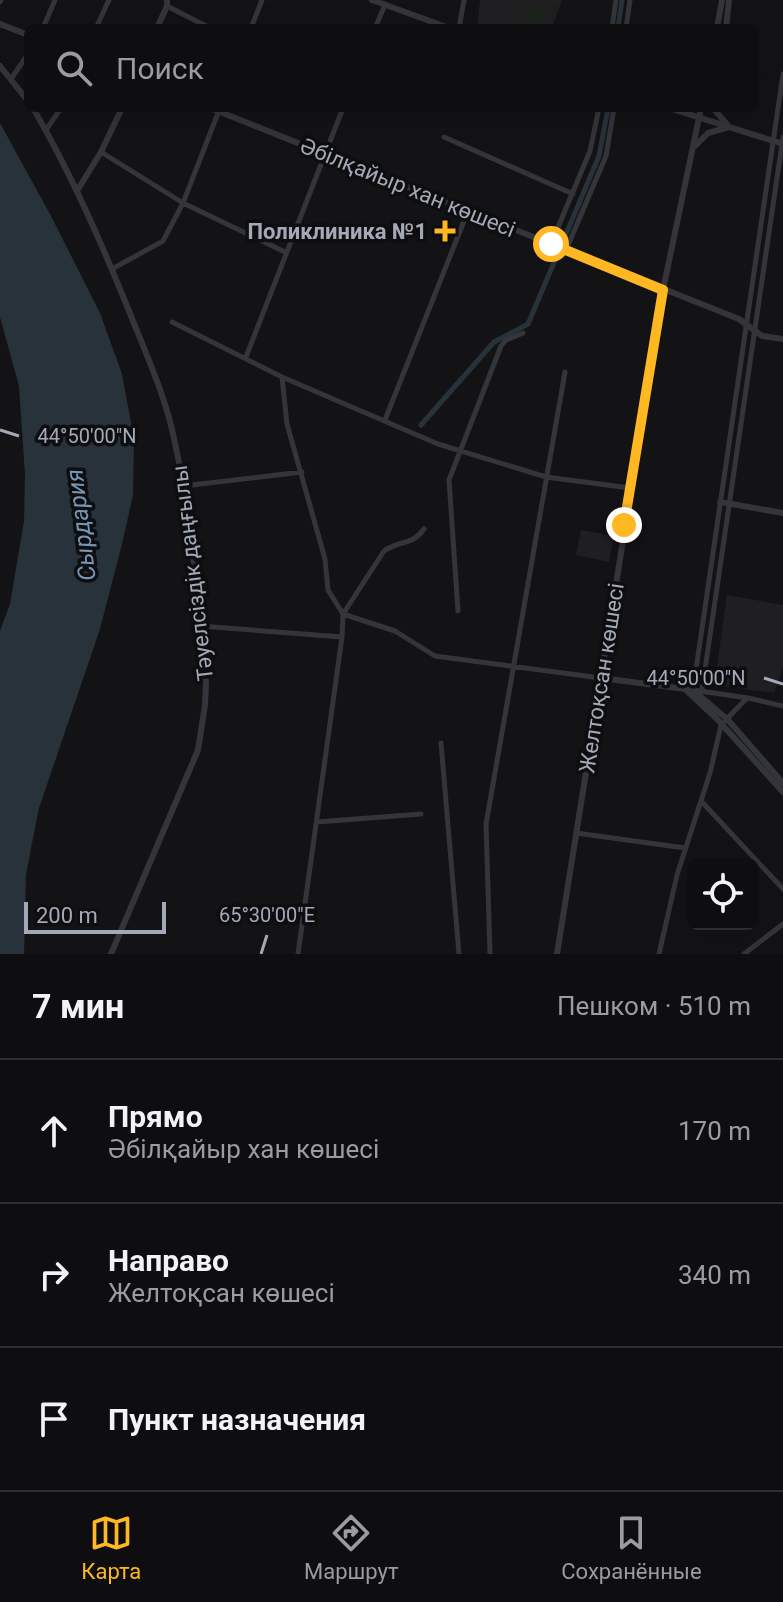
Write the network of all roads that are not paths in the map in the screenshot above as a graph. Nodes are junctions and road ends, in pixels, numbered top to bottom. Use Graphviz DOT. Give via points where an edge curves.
graph roads {
  1 [pos="55,0"];
  2 [pos="109,0"];
  3 [pos="262,0"];
  4 [pos="372,0"];
  5 [pos="464,0"];
  6 [pos="616,0"];
  7 [pos="630,0"];
  8 [pos="722,0"];
  9 [pos="729,0"];
  10 [pos="167,3"];
  11 [pos="385,5"];
  12 [pos="0,24"];
  13 [pos="45,24"];
  14 [pos="98,24"];
  15 [pos="159,24"];
  16 [pos="203,24"];
  17 [pos="253,24"];
  18 [pos="377,24"];
  19 [pos="438,24"];
  20 [pos="460,24"];
  21 [pos="613,24"];
  22 [pos="627,24"];
  23 [pos="718,24"];
  24 [pos="726,24"];
  25 [pos="24,33"];
  26 [pos="24,60"];
  27 [pos="0,66"];
  28 [pos="783,74"];
  29 [pos="11,79"];
  30 [pos="24,96"];
  31 [pos="35,112"];
  32 [pos="58,112"];
  33 [pos="120,112"];
  34 [pos="219,112"];
  35 [pos="225,112"];
  36 [pos="341,112"];
  37 [pos="598,112"];
  38 [pos="613,112"];
  39 [pos="680,112"];
  40 [pos="702,112"];
  41 [pos="716,112"];
  42 [pos="700,119"];
  43 [pos="729,127"];
  44 [pos="46,130"];
  45 [pos="444,137"];
  46 [pos="773,142"];
  47 [pos="783,142"];
  48 [pos="694,147"];
  49 [pos="101,152"];
  50 [pos="325,154"];
  51 [pos="77,191"];
  52 [pos="573,194"];
  53 [pos="183,203"];
  54 [pos="468,211"];
  55 [pos="551,244"];
  56 [pos="566,250"];
  57 [pos="285,252"];
  58 [pos="112,269"];
  59 [pos="663,290"];
  60 [pos="172,322"];
  61 [pos="746,324"];
  62 [pos="755,331"];
  63 [pos="523,333"];
  64 [pos="783,339"];
  65 [pos="246,357"];
  66 [pos="565,372"];
  67 [pos="282,377"];
  68 [pos="385,420"];
  69 [pos="459,450"];
  70 [pos="302,472"];
  71 [pos="546,477"];
  72 [pos="183,486"];
  73 [pos="630,488"];
  74 [pos="720,502"];
  75 [pos="729,504"];
  76 [pos="783,513"];
  77 [pos="424,529"];
  78 [pos="458,611"];
  79 [pos="343,614"];
  80 [pos="200,626"];
  81 [pos="342,637"];
  82 [pos="513,666"];
  83 [pos="601,678"];
  84 [pos="702,690"];
  85 [pos="690,691"];
  86 [pos="748,698"];
  87 [pos="783,706"];
  88 [pos="725,722"];
  89 [pos="441,743"];
  90 [pos="783,783"];
  91 [pos="783,792"];
  92 [pos="701,801"];
  93 [pos="421,814"];
  94 [pos="317,822"];
  95 [pos="576,833"];
  96 [pos="685,848"];
  97 [pos="783,889"];
  98 [pos="783,924"];
  99 [pos="111,954"];
  100 [pos="298,954"];
  101 [pos="459,954"];
  102 [pos="490,954"];
  103 [pos="557,954"];
  104 [pos="659,954"];
  105 [pos="744,954"];
  1 -- 13 [label="street"];
  2 -- 14 [label="street"];
  3 -- 17 [label="street"];
  4 -- 11 [label="street"];
  5 -- 20 [label="street"];
  6 -- 21 [label="street"];
  7 -- 22 [label="street"];
  8 -- 23 [label="street"];
  9 -- 24 [label="street"];
  10 -- 15 [label="street"];
  10 -- 16 [label="street"];
  11 -- 18 [label="street"];
  11 -- 19 [label="street"];
  12 -- 25 [label="street"];
  26 -- 29 [label="street"];
  27 -- 29 [label="street"];
  28 -- 46 [label="street"];
  29 -- 30 [label="street"];
  31 -- 44 [label="street, Тәуелсіздік даңғылы"];
  32 -- 44 [label="street"];
  33 -- 49 [label="street"];
  34 -- 53 [label="street"];
  35 -- 50 [label="street, Әбілқайыр хан көшесі"];
  36 -- 50 [label="street"];
  37 -- 52 [label="street"];
  38 -- 56 [label="street" via="606,156"];
  39 -- 42 [label="street"];
  40 -- 42 [label="street, Желтоқсан көшесі"];
  41 -- 43 [label="street"];
  42 -- 43 [label="street"];
  42 -- 48 [label="street, Желтоқсан көшесі"];
  43 -- 46 [label="street"];
  43 -- 48 [label="street" via="708,133"];
  44 -- 51 [label="street, Тәуелсіздік даңғылы"];
  45 -- 52 [label="street"];
  46 -- 47 [label="street"];
  46 -- 61 [label="street"];
  47 -- 62 [label="street"];
  48 -- 59 [label="street, Желтоқсан көшесі"];
  49 -- 51 [label="street"];
  49 -- 53 [label="street"];
  50 -- 54 [label="street, Әбілқайыр хан көшесі"];
  50 -- 57 [label="street"];
  51 -- 58 [label="street, Тәуелсіздік даңғылы"];
  52 -- 55 [label="street"];
  53 -- 57 [label="street"];
  53 -- 58 [label="street" via="163,241"];
  54 -- 55 [label="street, Әбілқайыр хан көшесі"];
  54 -- 68 [label="street"];
  55 -- 56 [label="street, Әбілқайыр хан көшесі"];
  56 -- 59 [label="street, Әбілқайыр хан көшесі"];
  57 -- 65 [label="street"];
  58 -- 72 [label="street, Тәуелсіздік даңғылы" via="154,373"];
  59 -- 61 [label="street, Әбілқайыр хан көшесі"];
  59 -- 73 [label="street, Желтоқсан көшесі"];
  60 -- 65 [label="street"];
  61 -- 62 [label="street, Әбілқайыр хан көшесі"];
  61 -- 74 [label="street"];
  62 -- 64 [label="street, Әбілқайыр хан көшесі"];
  62 -- 75 [label="street"];
  63 -- 69 [label="street" via="501,346"];
  65 -- 67 [label="street"];
  66 -- 71 [label="street"];
  67 -- 68 [label="street"];
  67 -- 70 [label="street" via="287,424"];
  68 -- 69 [label="street"];
  69 -- 71 [label="street"];
  69 -- 78 [label="street" via="449,480"];
  70 -- 72 [label="street"];
  70 -- 79 [label="street" via="328,590"];
  71 -- 73 [label="street"];
  71 -- 82 [label="street"];
  72 -- 80 [label="street, Тәуелсіздік даңғылы"];
  73 -- 83 [label="street, Желтоқсан көшесі"];
  74 -- 75 [label="street"];
  74 -- 85 [label="street"];
  75 -- 76 [label="street"];
  75 -- 84 [label="street"];
  77 -- 79 [label="street" via="417,540 384,551"];
  79 -- 81 [label="street"];
  79 -- 82 [label="street" via="395,631 430,654"];
  80 -- 81 [label="street"];
  80 -- 99 [label="street, Тәуелсіздік даңғылы" via="206,684 198,750"];
  81 -- 94 [label="street"];
  82 -- 83 [label="street"];
  82 -- 102 [label="street" via="486,824"];
  83 -- 85 [label="street"];
  83 -- 95 [label="street, Желтоқсан көшесі"];
  84 -- 85 [label="street"];
  84 -- 86 [label="street"];
  85 -- 88 [label="street"];
  86 -- 87 [label="street"];
  86 -- 88 [label="street"];
  88 -- 90 [label="street"];
  88 -- 91 [label="street"];
  88 -- 92 [label="street"];
  89 -- 101 [label="street"];
  92 -- 96 [label="street"];
  92 -- 97 [label="street"];
  93 -- 94 [label="street"];
  94 -- 100 [label="street"];
  95 -- 96 [label="street"];
  95 -- 103 [label="street, Желтоқсан көшесі"];
  96 -- 104 [label="street"];
  98 -- 105 [label="street"];
}
